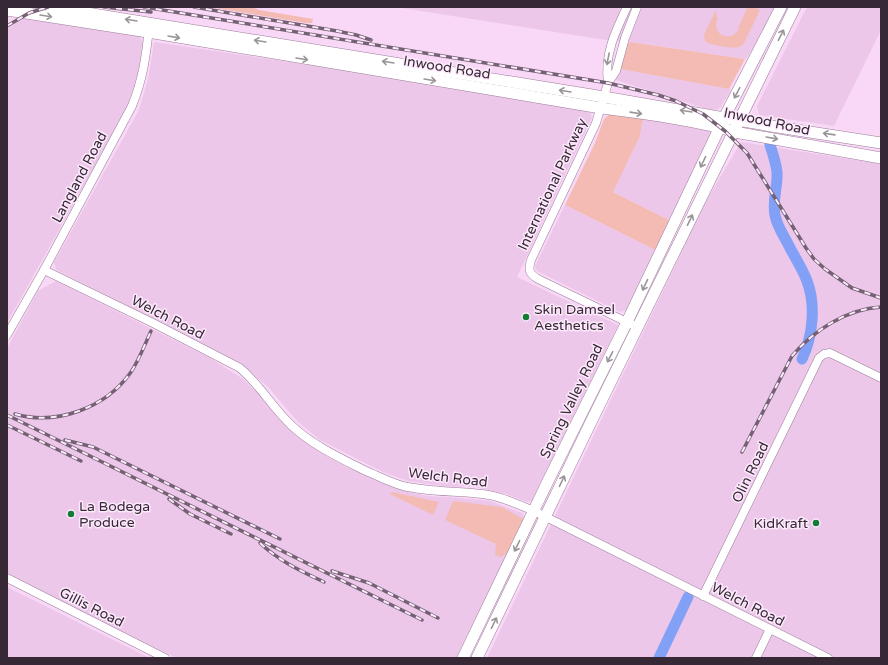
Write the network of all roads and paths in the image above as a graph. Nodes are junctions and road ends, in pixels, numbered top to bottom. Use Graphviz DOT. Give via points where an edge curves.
graph roads {
  1 [pos="50,7"];
  2 [pos="627,7"];
  3 [pos="637,7"];
  4 [pos="781,7"];
  5 [pos="795,7"];
  6 [pos="7,10"];
  7 [pos="776,18"];
  8 [pos="149,28"];
  9 [pos="771,55"];
  10 [pos="755,58"];
  11 [pos="453,78"];
  12 [pos="759,78"];
  13 [pos="608,83"];
  14 [pos="604,97"];
  15 [pos="601,108"];
  16 [pos="738,120"];
  17 [pos="722,122"];
  18 [pos="733,130"];
  19 [pos="853,138"];
  20 [pos="881,143"];
  21 [pos="849,153"];
  22 [pos="881,158"];
  23 [pos="662,250"];
  24 [pos="673,255"];
  25 [pos="44,270"];
  26 [pos="632,324"];
  27 [pos="7,335"];
  28 [pos="881,378"];
  29 [pos="534,511"];
  30 [pos="546,516"];
  31 [pos="7,578"];
  32 [pos="703,596"];
  33 [pos="770,629"];
  34 [pos="165,658"];
  35 [pos="463,658"];
  36 [pos="477,658"];
  37 [pos="756,658"];
  38 [pos="828,658"];
  8 -- 1 [label="main road, Inwood Road, one-way"];
  2 -- 13 [label="street, International Parkway, one-way" via="610,47 606,69"];
  3 -- 13 [label="street, International Parkway" via="616,71"];
  4 -- 7 [label="main road, Spring Valley Road"];
  9 -- 5 [label="main road, Spring Valley Road, one-way"];
  6 -- 8 [label="main road, Inwood Road, one-way"];
  7 -- 9 [label="main road" via="767,47"];
  7 -- 10 [label="main road, Spring Valley Road"];
  8 -- 11 [label="main road, Inwood Road"];
  8 -- 25 [label="street, Langland Road" via="140,87 132,106"];
  9 -- 12 [label="main road, Spring Valley Road"];
  10 -- 12 [label="main road" via="760,64 757,72"];
  10 -- 17 [label="main road, Spring Valley Road, one-way"];
  14 -- 11 [label="main road, Inwood Road, one-way"];
  11 -- 15 [label="main road, Inwood Road"];
  12 -- 16 [label="main road, Spring Valley Road"];
  13 -- 14 [label="street, International Parkway"];
  14 -- 15 [label="street, International Parkway"];
  17 -- 14 [label="main road, Inwood Road, one-way"];
  15 -- 17 [label="main road, Inwood Road, one-way"];
  15 -- 26 [label="street, International Parkway" via="531,260 529,272 532,276"];
  16 -- 17 [label="main road, Inwood Road"];
  16 -- 18 [label="main road, Spring Valley Road"];
  19 -- 16 [label="main road, Inwood Road, one-way"];
  17 -- 18 [label="main road, Inwood Road"];
  17 -- 23 [label="main road, Spring Valley Road, one-way"];
  18 -- 21 [label="main road, Inwood Road, one-way"];
  24 -- 18 [label="main road, Spring Valley Road, one-way"];
  19 -- 20 [label="main road, Inwood Road"];
  19 -- 21 [label="main road"];
  21 -- 22 [label="main road, Inwood Road"];
  23 -- 24 [label="main road"];
  23 -- 26 [label="main road, Spring Valley Road, one-way"];
  24 -- 26 [label="main road, Spring Valley Road"];
  25 -- 27 [label="street, Langland Road"];
  25 -- 29 [label="street, Welch Road" via="240,368 249,375 290,424 326,451 346,461 404,486 500,497"];
  26 -- 29 [label="main road, Spring Valley Road, one-way"];
  30 -- 26 [label="main road, Spring Valley Road, one-way"];
  28 -- 32 [label="street, Olin Road" via="830,353 819,358"];
  29 -- 30 [label="street, Welch Road"];
  29 -- 35 [label="main road, Spring Valley Road, one-way"];
  30 -- 32 [label="street, Welch Road"];
  36 -- 30 [label="main road, Spring Valley Road, one-way"];
  31 -- 34 [label="street, Gillis Road"];
  32 -- 33 [label="street, Welch Road"];
  33 -- 37 [label="street"];
  33 -- 38 [label="street, Welch Road"];
}
